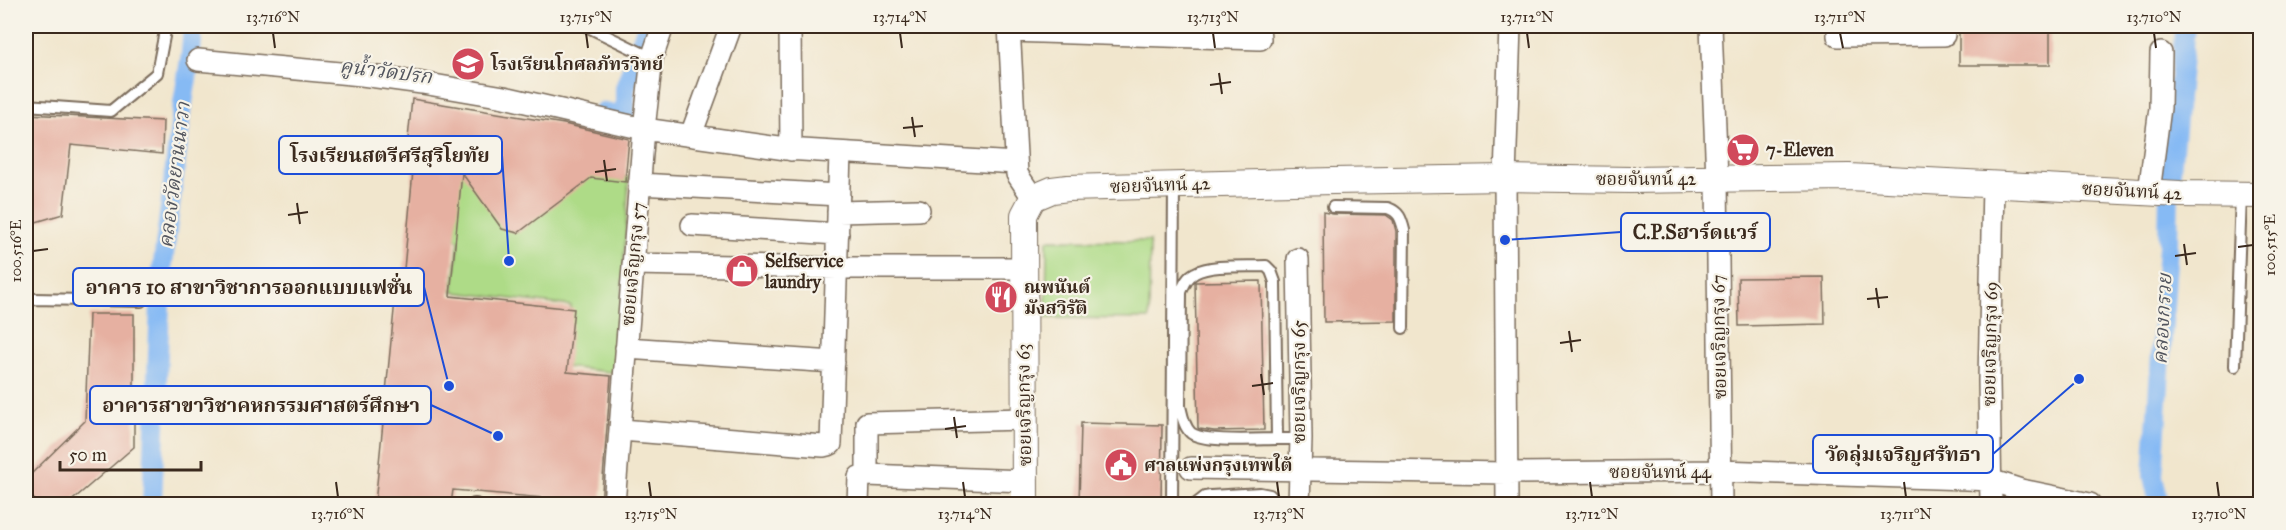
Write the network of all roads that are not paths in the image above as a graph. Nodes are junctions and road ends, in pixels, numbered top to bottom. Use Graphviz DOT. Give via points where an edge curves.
graph roads {
  1 [pos="166,26"];
  2 [pos="586,26"];
  3 [pos="663,26"];
  4 [pos="730,26"];
  5 [pos="790,26"];
  6 [pos="1259,26"];
  7 [pos="1510,26"];
  8 [pos="1711,26"];
  9 [pos="1838,26"];
  10 [pos="1009,28"];
  11 [pos="603,29"];
  12 [pos="1944,31"];
  13 [pos="2161,53"];
  14 [pos="644,54"];
  15 [pos="198,60"];
  16 [pos="26,105"];
  17 [pos="644,129"];
  18 [pos="691,135"];
  19 [pos="791,150"];
  20 [pos="840,153"];
  21 [pos="1016,163"];
  22 [pos="1505,178"];
  23 [pos="1717,179"];
  24 [pos="639,184"];
  25 [pos="1174,184"];
  26 [pos="1993,184"];
  27 [pos="2151,192"];
  28 [pos="2251,195"];
  29 [pos="1333,197"];
  30 [pos="1033,198"];
  31 [pos="838,203"];
  32 [pos="919,210"];
  33 [pos="692,225"];
  34 [pos="838,234"];
  35 [pos="1298,259"];
  36 [pos="633,264"];
  37 [pos="840,268"];
  38 [pos="1023,268"];
  39 [pos="141,300"];
  40 [pos="26,301"];
  41 [pos="1403,328"];
  42 [pos="626,348"];
  43 [pos="834,362"];
  44 [pos="2235,366"];
  45 [pos="1024,419"];
  46 [pos="621,430"];
  47 [pos="1277,439"];
  48 [pos="1300,439"];
  49 [pos="1191,468"];
  50 [pos="1299,468"];
  51 [pos="1721,471"];
  52 [pos="1507,473"];
  53 [pos="867,475"];
  54 [pos="1990,480"];
  55 [pos="1025,493"];
  56 [pos="614,504"];
  57 [pos="858,504"];
  58 [pos="1172,504"];
  59 [pos="1196,504"];
  60 [pos="1276,504"];
  61 [pos="1299,504"];
  62 [pos="1507,504"];
  63 [pos="1721,504"];
  64 [pos="1991,504"];
  65 [pos="2090,504"];
  1 -- 16 [label="lane" via="157,73 111,111"];
  2 -- 11 [label="lane"];
  3 -- 14 [label="street, ซอยเจริญกรุง 57"];
  4 -- 18 [label="street"];
  5 -- 19 [label="street"];
  6 -- 10 [label="street" via="1260,39"];
  7 -- 22 [label="street"];
  8 -- 23 [label="street, ซอยเจริญกรุง 67"];
  9 -- 12 [label="street" via="1838,36"];
  10 -- 21 [label="street"];
  11 -- 14 [label="lane"];
  13 -- 27 [label="street"];
  14 -- 17 [label="street, ซอยเจริญกรุง 57"];
  15 -- 17 [label="street" via="422,83"];
  17 -- 18 [label="street"];
  17 -- 24 [label="street, ซอยเจริญกรุง 57"];
  18 -- 19 [label="street"];
  19 -- 20 [label="street"];
  20 -- 21 [label="street"];
  20 -- 31 [label="street"];
  21 -- 30 [label="street" via="1017,174"];
  22 -- 23 [label="street, ซอยจันทน์ 42"];
  22 -- 29 [label="street, ซอยจันทน์ 42"];
  22 -- 52 [label="street"];
  23 -- 26 [label="street, ซอยจันทน์ 42" via="1849,177"];
  23 -- 51 [label="street, ซอยเจริญกรุง 67"];
  24 -- 31 [label="street"];
  24 -- 36 [label="street, ซอยเจริญกรุง 57"];
  25 -- 29 [label="street, ซอยจันทน์ 42"];
  25 -- 30 [label="street, ซอยจันทน์ 42" via="1068,188"];
  25 -- 58 [label="lane"];
  26 -- 27 [label="street, ซอยจันทน์ 42"];
  26 -- 54 [label="street, ซอยเจริญกรุง 69"];
  27 -- 28 [label="street, ซอยจันทน์ 42"];
  28 -- 44 [label="lane"];
  29 -- 41 [label="lane" via="1388,208 1401,219"];
  30 -- 38 [label="street, ซอยเจริญกรุง 63" via="1024,215"];
  31 -- 32 [label="street"];
  31 -- 34 [label="street"];
  33 -- 34 [label="street"];
  34 -- 37 [label="street"];
  35 -- 48 [label="street, ซอยเจริญกรุง 65"];
  36 -- 37 [label="street"];
  36 -- 42 [label="street, ซอยเจริญกรุง 57"];
  37 -- 38 [label="street"];
  37 -- 43 [label="street"];
  38 -- 45 [label="street, ซอยเจริญกรุง 63"];
  39 -- 40 [label="lane"];
  42 -- 43 [label="street"];
  42 -- 46 [label="street, ซอยเจริญกรุง 57"];
  43 -- 46 [label="street" via="831,444"];
  45 -- 53 [label="street" via="867,423"];
  45 -- 55 [label="street, ซอยเจริญกรุง 63"];
  46 -- 56 [label="street, ซอยเจริญกรุง 57"];
  47 -- 47 [label="lane" via="1203,438 1190,432 1183,419 1180,292 1194,274 1208,269 1266,266 1271,271 1275,282"];
  47 -- 48 [label="lane"];
  48 -- 50 [label="street, ซอยเจริญกรุง 65"];
  49 -- 50 [label="street, ซอยจันทน์ 44"];
  50 -- 52 [label="street, ซอยจันทน์ 44"];
  50 -- 61 [label="street, ซอยเจริญกรุง 65"];
  51 -- 52 [label="street, ซอยจันทน์ 44"];
  51 -- 54 [label="street, ซอยจันทน์ 44"];
  51 -- 63 [label="street, ซอยเจริญกรุง 67"];
  52 -- 62 [label="street"];
  53 -- 55 [label="street"];
  53 -- 57 [label="street" via="859,477"];
  54 -- 64 [label="street, ซอยเจริญกรุง 69"];
  54 -- 65 [label="street, ซอยจันทน์ 44"];
  59 -- 60 [label="lane" via="1205,497 1260,493 1270,495"];
}
